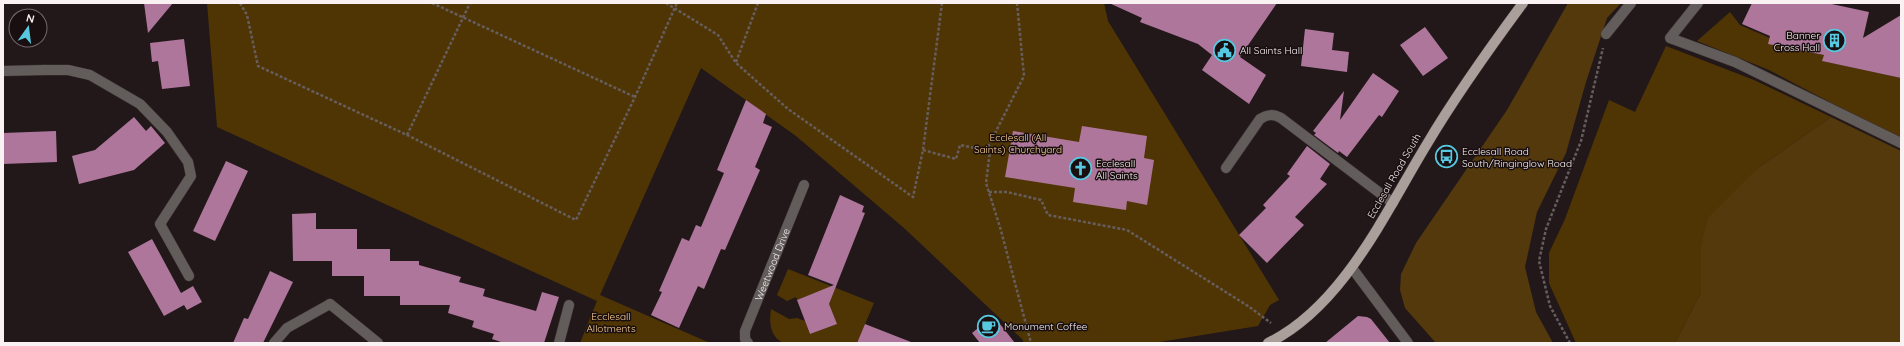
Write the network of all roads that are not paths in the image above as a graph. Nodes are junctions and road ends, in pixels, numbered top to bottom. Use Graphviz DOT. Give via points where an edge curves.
graph roads {
  1 [pos="1523,3"];
  2 [pos="1631,3"];
  3 [pos="1698,3"];
  4 [pos="1606,34"];
  5 [pos="3,71"];
  6 [pos="1901,142"];
  7 [pos="1226,168"];
  8 [pos="804,185"];
  9 [pos="1393,203"];
  10 [pos="1352,268"];
  11 [pos="189,276"];
  12 [pos="569,306"];
  13 [pos="274,343"];
  14 [pos="378,343"];
  15 [pos="558,343"];
  16 [pos="748,343"];
  17 [pos="1268,343"];
  18 [pos="1408,343"];
  1 -- 9 [label="main road, Ecclesall Road South" via="1473,72 1427,143"];
  2 -- 4 [label="street"];
  3 -- 6 [label="street" via="1670,38 1735,62"];
  5 -- 11 [label="street" via="68,70 90,75 140,104 167,132 188,162 191,176 160,224"];
  7 -- 9 [label="street" via="1260,119 1273,115 1281,118"];
  8 -- 16 [label="street, Weetwood Drive" via="745,331"];
  9 -- 10 [label="main road, Ecclesall Road South"];
  10 -- 17 [label="main road, Ecclesall Road South" via="1321,303 1292,329"];
  10 -- 18 [label="street"];
  12 -- 15 [label="street"];
  13 -- 14 [label="street" via="287,328 330,304"];
}
